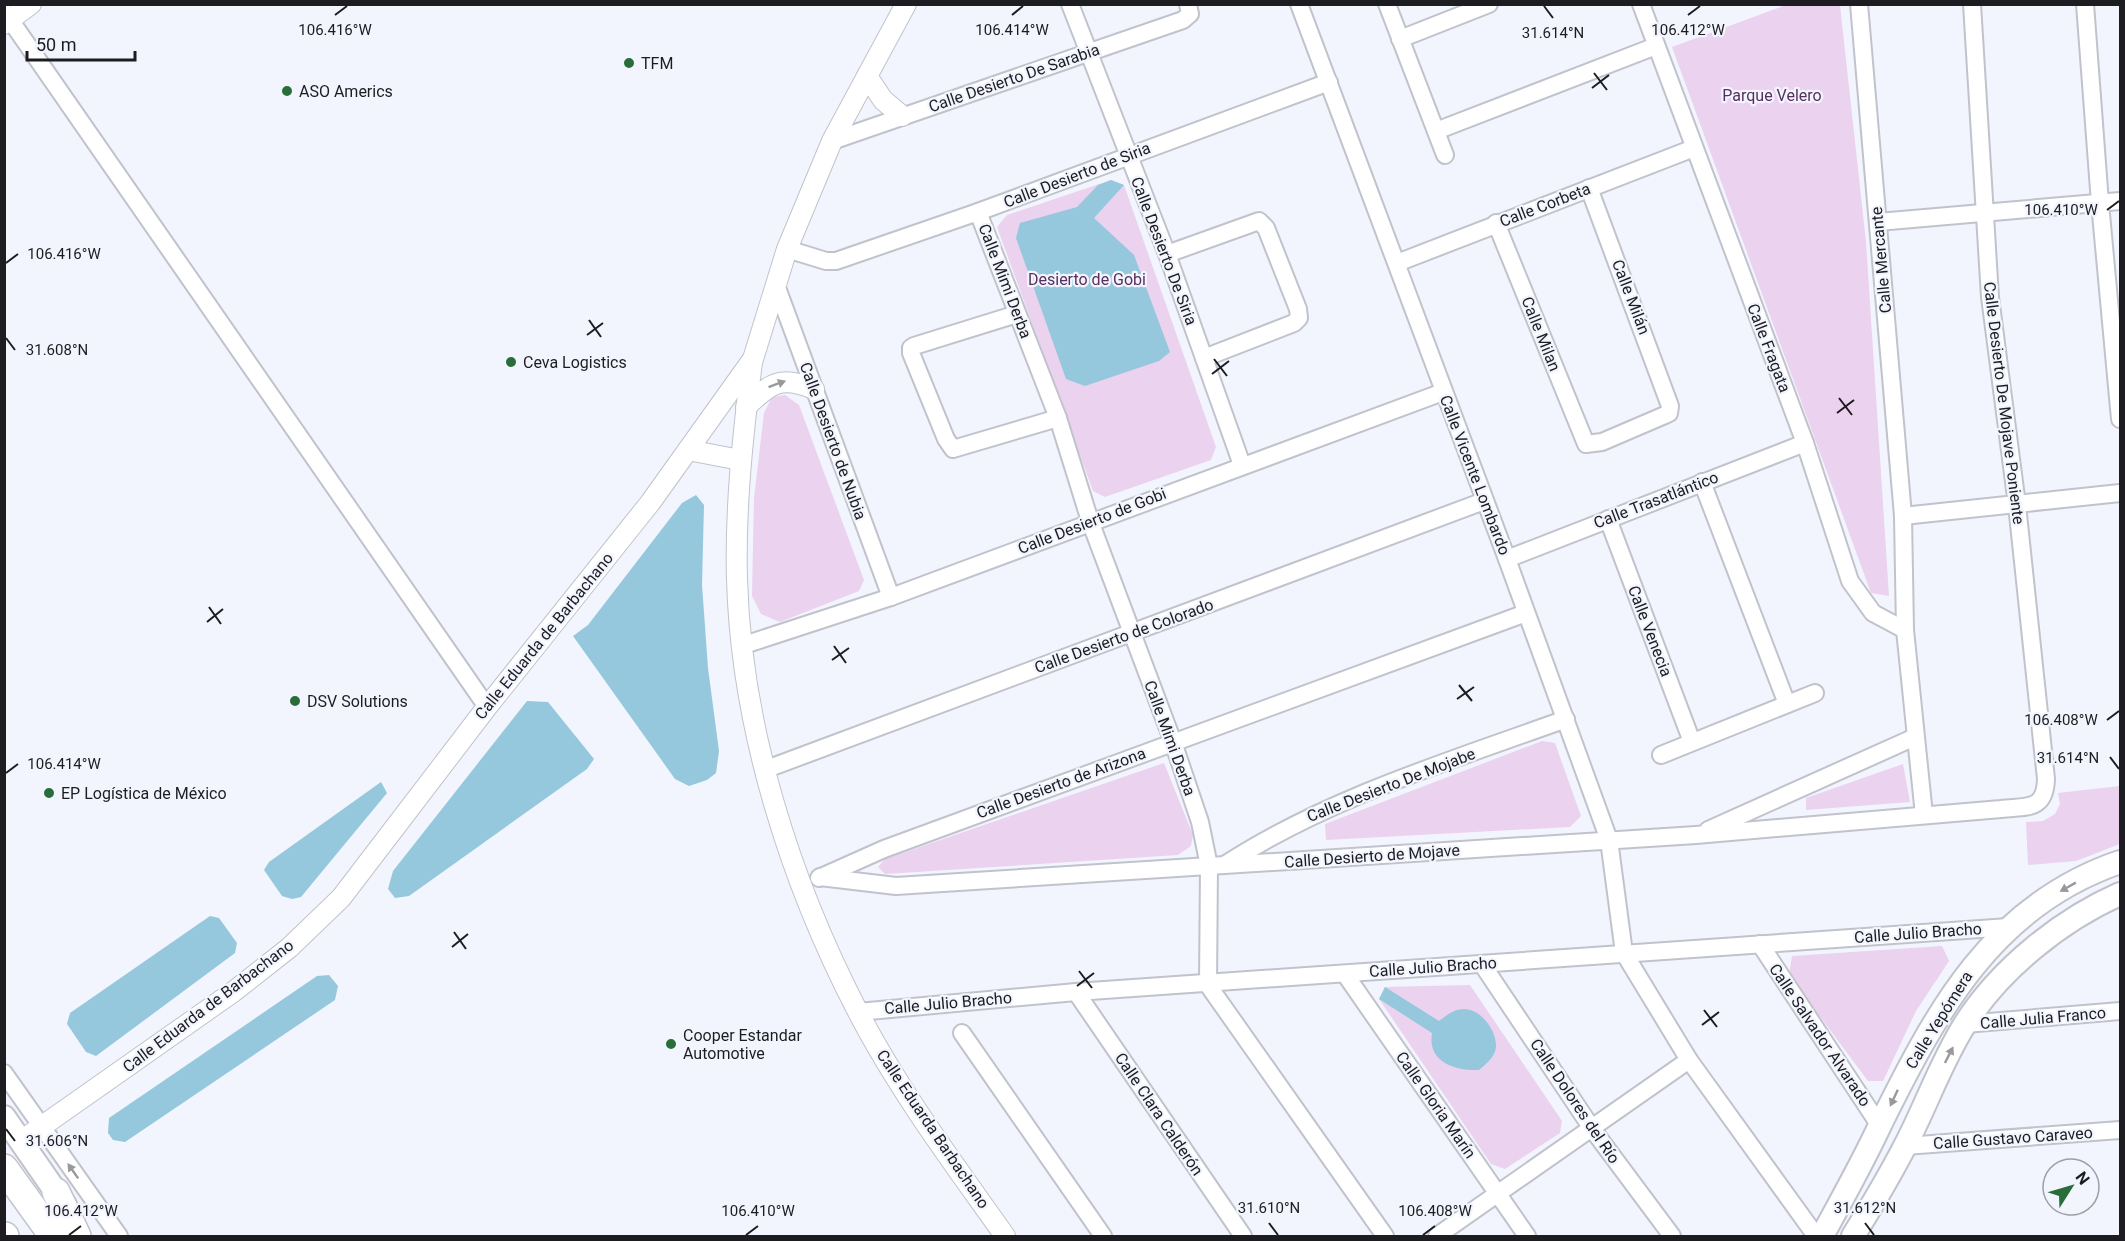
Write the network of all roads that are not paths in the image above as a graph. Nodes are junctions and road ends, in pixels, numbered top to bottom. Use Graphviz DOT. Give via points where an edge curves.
graph roads {
  1 [pos="31,4"];
  2 [pos="906,4"];
  3 [pos="1070,4"];
  4 [pos="1299,4"];
  5 [pos="1387,4"];
  6 [pos="1489,4"];
  7 [pos="1641,4"];
  8 [pos="1859,4"];
  9 [pos="1972,4"];
  10 [pos="2085,4"];
  11 [pos="1189,7"];
  12 [pos="6,18"];
  13 [pos="1400,39"];
  14 [pos="1656,46"];
  15 [pos="1089,52"];
  16 [pos="867,76"];
  17 [pos="1329,82"];
  18 [pos="902,116"];
  19 [pos="1436,131"];
  20 [pos="832,141"];
  21 [pos="1694,148"];
  22 [pos="1445,155"];
  23 [pos="1129,156"];
  24 [pos="1589,188"];
  25 [pos="2121,201"];
  26 [pos="2100,203"];
  27 [pos="978,213"];
  28 [pos="1983,215"];
  29 [pos="1878,222"];
  30 [pos="1496,223"];
  31 [pos="788,249"];
  32 [pos="1167,254"];
  33 [pos="1397,263"];
  34 [pos="776,285"];
  35 [pos="1017,314"];
  36 [pos="1204,358"];
  37 [pos="753,359"];
  38 [pos="814,389"];
  39 [pos="1443,392"];
  40 [pos="746,407"];
  41 [pos="1058,418"];
  42 [pos="2121,419"];
  43 [pos="1805,443"];
  44 [pos="1586,444"];
  45 [pos="688,450"];
  46 [pos="740,460"];
  47 [pos="1242,465"];
  48 [pos="1702,482"];
  49 [pos="2121,493"];
  50 [pos="1484,501"];
  51 [pos="2018,505"];
  52 [pos="1903,516"];
  53 [pos="1608,519"];
  54 [pos="1090,521"];
  55 [pos="1507,559"];
  56 [pos="891,597"];
  57 [pos="1527,613"];
  58 [pos="1905,630"];
  59 [pos="1132,634"];
  60 [pos="741,646"];
  61 [pos="1815,693"];
  62 [pos="1787,704"];
  63 [pos="487,707"];
  64 [pos="1566,719"];
  65 [pos="1915,737"];
  66 [pos="1173,742"];
  67 [pos="1692,742"];
  68 [pos="1661,755"];
  69 [pos="764,770"];
  70 [pos="1924,815"];
  71 [pos="1696,836"];
  72 [pos="1609,840"];
  73 [pos="2121,862"];
  74 [pos="1216,866"];
  75 [pos="820,877"];
  76 [pos="801,886"];
  77 [pos="2121,894"];
  78 [pos="2009,927"];
  79 [pos="1760,944"];
  80 [pos="1624,953"];
  81 [pos="1482,964"];
  82 [pos="1345,974"];
  83 [pos="1208,984"];
  84 [pos="1076,992"];
  85 [pos="2121,1011"];
  86 [pos="858,1012"];
  87 [pos="1965,1024"];
  88 [pos="962,1033"];
  89 [pos="1689,1060"];
  90 [pos="4,1073"];
  91 [pos="4,1118"];
  92 [pos="1880,1125"];
  93 [pos="42,1127"];
  94 [pos="1593,1130"];
  95 [pos="2121,1130"];
  96 [pos="21,1141"];
  97 [pos="1905,1146"];
  98 [pos="4,1168"];
  99 [pos="56,1192"];
  100 [pos="1497,1194"];
  101 [pos="53,1236"];
  102 [pos="77,1236"];
  103 [pos="87,1236"];
  104 [pos="119,1236"];
  105 [pos="1005,1236"];
  106 [pos="1103,1236"];
  107 [pos="1243,1236"];
  108 [pos="1385,1236"];
  109 [pos="1437,1236"];
  110 [pos="1527,1236"];
  111 [pos="1672,1236"];
  112 [pos="1816,1236"];
  113 [pos="1822,1236"];
  114 [pos="1852,1236"];
  1 -- 12 [label="street"];
  2 -- 16 [label="street, Calle Eduarda de Barbachano"];
  3 -- 15 [label="street, Calle Desierto De Siria"];
  4 -- 17 [label="street, Calle Vicente Lombardo"];
  5 -- 13 [label="street"];
  6 -- 13 [label="street"];
  7 -- 14 [label="street, Calle Fragata"];
  8 -- 29 [label="street, Calle Mercante"];
  9 -- 28 [label="street, Calle Desierto De Mojave Poniente"];
  10 -- 26 [label="street"];
  11 -- 15 [label="street, Calle Desierto De Sarabia" via="1190,14 1183,20"];
  12 -- 63 [label="street"];
  13 -- 19 [label="street"];
  14 -- 19 [label="street"];
  14 -- 21 [label="street, Calle Fragata"];
  15 -- 18 [label="street, Calle Desierto De Sarabia"];
  15 -- 23 [label="street, Calle Desierto De Siria"];
  16 -- 18 [label="street" via="883,100"];
  16 -- 20 [label="street, Calle Eduarda de Barbachano"];
  17 -- 23 [label="street, Calle Desierto de Siria"];
  17 -- 33 [label="street, Calle Vicente Lombardo"];
  18 -- 20 [label="street, Calle Desierto De Sarabia"];
  19 -- 22 [label="street"];
  20 -- 31 [label="street, Calle Eduarda de Barbachano"];
  21 -- 24 [label="street, Calle Corbeta"];
  21 -- 43 [label="street, Calle Fragata"];
  23 -- 27 [label="street, Calle Desierto de Siria"];
  23 -- 32 [label="street, Calle Desierto De Siria"];
  24 -- 30 [label="street, Calle Corbeta"];
  24 -- 44 [label="street, Calle Milán" via="1670,406 1665,415 1602,442"];
  25 -- 26 [label="street"];
  26 -- 28 [label="street"];
  26 -- 42 [label="street"];
  27 -- 31 [label="street, Calle Desierto de Siria" via="836,261"];
  27 -- 35 [label="street, Calle Mimi Derba"];
  28 -- 29 [label="street"];
  28 -- 51 [label="street, Calle Desierto De Mojave Poniente"];
  29 -- 52 [label="street, Calle Mercante"];
  30 -- 33 [label="street, Calle Corbeta"];
  30 -- 44 [label="street, Calle Milan"];
  31 -- 34 [label="street, Calle Eduarda de Barbachano"];
  32 -- 36 [label="street, Calle Desierto De Siria"];
  32 -- 36 [label="street" via="1259,221 1266,228 1298,309 1299,318 1294,323"];
  33 -- 39 [label="street, Calle Vicente Lombardo"];
  34 -- 37 [label="street, Calle Eduarda de Barbachano"];
  34 -- 38 [label="street, Calle Desierto de Nubia"];
  35 -- 41 [label="street, Calle Mimi Derba"];
  35 -- 41 [label="street" via="914,346 910,351 915,364 945,439 953,449"];
  36 -- 47 [label="street, Calle Desierto De Siria"];
  37 -- 40 [label="street, Calle Eduarda Barbachano"];
  37 -- 45 [label="street, Calle Eduarda de Barbachano"];
  40 -- 38 [label="street, one-way" via="761,391 781,381 798,382"];
  38 -- 56 [label="street, Calle Desierto de Nubia"];
  39 -- 47 [label="street, Calle Desierto de Gobi"];
  39 -- 50 [label="street, Calle Vicente Lombardo"];
  40 -- 46 [label="street, Calle Eduarda Barbachano"];
  41 -- 54 [label="street, Calle Mimi Derba"];
  43 -- 48 [label="street, Calle Trasatlántico"];
  43 -- 58 [label="street, Calle Fragata" via="1850,581 1873,613"];
  45 -- 46 [label="street"];
  45 -- 63 [label="street, Calle Eduarda de Barbachano"];
  46 -- 60 [label="street, Calle Eduarda Barbachano" via="737,578"];
  47 -- 54 [label="street, Calle Desierto de Gobi"];
  48 -- 53 [label="street, Calle Trasatlántico"];
  48 -- 62 [label="street"];
  49 -- 51 [label="street"];
  50 -- 55 [label="street, Calle Vicente Lombardo"];
  50 -- 59 [label="street, Calle Desierto de Colorado"];
  51 -- 52 [label="street"];
  51 -- 70 [label="street, Calle Desierto De Mojave Poniente" via="2046,779 2042,800 2029,806"];
  52 -- 58 [label="street, Calle Mercante"];
  53 -- 55 [label="street, Calle Trasatlántico"];
  53 -- 67 [label="street, Calle Venecia"];
  54 -- 56 [label="street, Calle Desierto de Gobi"];
  54 -- 59 [label="street, Calle Mimi Derba"];
  55 -- 57 [label="street, Calle Vicente Lombardo"];
  56 -- 60 [label="street, Calle Desierto de Gobi"];
  57 -- 64 [label="street, Calle Vicente Lombardo"];
  57 -- 66 [label="street, Calle Desierto de Arizona"];
  58 -- 65 [label="street, Calle Mercante"];
  59 -- 66 [label="street, Calle Mimi Derba"];
  59 -- 69 [label="street, Calle Desierto de Colorado"];
  60 -- 69 [label="street, Calle Eduarda Barbachano"];
  61 -- 62 [label="street"];
  62 -- 67 [label="street"];
  63 -- 93 [label="street, Calle Eduarda de Barbachano" via="341,898 289,948"];
  64 -- 72 [label="street, Calle Vicente Lombardo"];
  64 -- 74 [label="street, Calle Desierto De Mojabe" via="1342,801"];
  65 -- 70 [label="street, Calle Mercante"];
  65 -- 71 [label="street"];
  66 -- 74 [label="street, Calle Mimi Derba"];
  66 -- 75 [label="street, Calle Desierto de Arizona" via="884,849"];
  67 -- 68 [label="street"];
  69 -- 76 [label="street, Calle Eduarda Barbachano"];
  70 -- 71 [label="street, Calle Desierto de Mojave"];
  71 -- 72 [label="street, Calle Desierto de Mojave"];
  72 -- 74 [label="street, Calle Desierto de Mojave"];
  72 -- 80 [label="street, Calle Vicente Lombardo"];
  73 -- 78 [label="main road, Calle Yepómera, one-way" via="2056,894"];
  74 -- 75 [label="street, Calle Desierto de Mojave" via="896,886"];
  74 -- 83 [label="street, Calle Mimi Derba"];
  75 -- 76 [label="street, Calle Desierto de Arizona"];
  76 -- 86 [label="street, Calle Eduarda Barbachano"];
  77 -- 87 [label="main road, Calle Yepómera" via="2076,918 2040,944 2007,974"];
  78 -- 79 [label="street, Calle Julio Bracho"];
  78 -- 92 [label="main road, Calle Yepómera, one-way" via="1950,995"];
  79 -- 80 [label="street, Calle Julio Bracho"];
  79 -- 92 [label="street, Calle Salvador Alvarado"];
  80 -- 81 [label="street, Calle Julio Bracho"];
  80 -- 89 [label="street"];
  81 -- 82 [label="street, Calle Julio Bracho"];
  81 -- 94 [label="street, Calle Dolores del Río"];
  82 -- 83 [label="street, Calle Julio Bracho"];
  82 -- 100 [label="street, Calle Gloria Marín"];
  83 -- 84 [label="street, Calle Julio Bracho"];
  83 -- 108 [label="street"];
  84 -- 86 [label="street, Calle Julio Bracho"];
  84 -- 107 [label="street, Calle Clara Calderón"];
  85 -- 87 [label="street, Calle Julia Franco"];
  86 -- 105 [label="street, Calle Eduarda Barbachano" via="915,1107"];
  97 -- 87 [label="main road, Calle Yepómera, one-way"];
  88 -- 106 [label="street"];
  89 -- 94 [label="street"];
  89 -- 112 [label="street"];
  90 -- 93 [label="street"];
  91 -- 96 [label="main road"];
  92 -- 113 [label="main road, Calle Yepómera"];
  93 -- 96 [label="street, Calle Eduarda de Barbachano"];
  104 -- 93 [label="street, one-way"];
  94 -- 100 [label="street"];
  94 -- 111 [label="street, Calle Dolores del Río"];
  95 -- 97 [label="street, Calle Gustavo Caraveo"];
  96 -- 99 [label="main road"];
  97 -- 114 [label="main road, Calle Yepómera"];
  98 -- 101 [label="highway"];
  99 -- 102 [label="highway"];
  99 -- 103 [label="main road"];
  100 -- 109 [label="street"];
  100 -- 110 [label="street, Calle Gloria Marín"];
}
